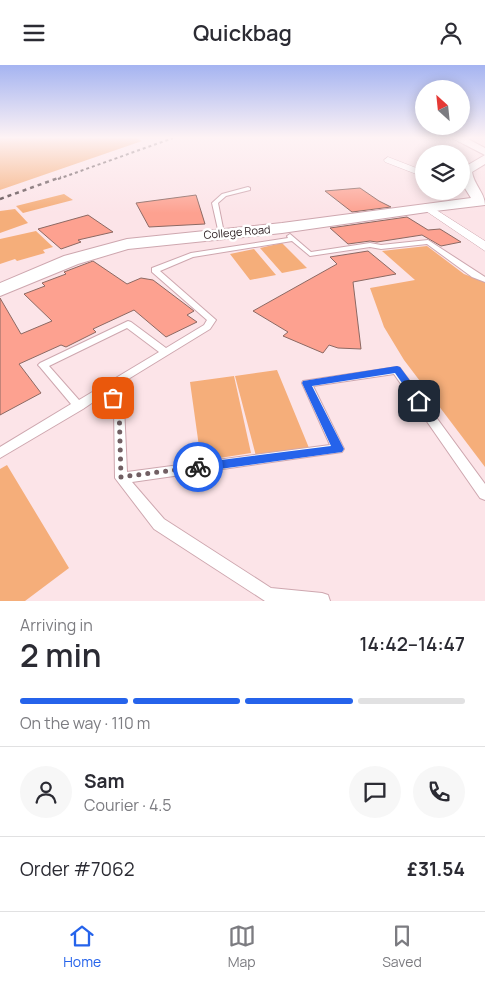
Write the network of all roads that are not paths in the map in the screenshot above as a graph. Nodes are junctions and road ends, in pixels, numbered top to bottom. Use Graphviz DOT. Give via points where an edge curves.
graph roads {
  1 [pos="396,163"];
  2 [pos="477,163"];
  3 [pos="415,170"];
  4 [pos="248,189"];
  5 [pos="474,195"];
  6 [pos="427,207"];
  7 [pos="221,233"];
  8 [pos="288,233"];
  9 [pos="485,247"];
  10 [pos="485,280"];
  11 [pos="0,290"];
  12 [pos="166,353"];
  13 [pos="107,389"];
  14 [pos="79,406"];
  15 [pos="0,453"];
  16 [pos="121,477"];
  17 [pos="485,494"];
  18 [pos="322,601"];
  1 -- 3 [label="street"];
  2 -- 5 [label="street, College Road" via="466,171 466,180"];
  4 -- 7 [label="lane" via="224,195 215,203"];
  5 -- 6 [label="street, College Road"];
  6 -- 8 [label="street, College Road"];
  6 -- 9 [label="street"];
  7 -- 8 [label="street, College Road"];
  7 -- 11 [label="street, College Road" via="150,240 103,249"];
  8 -- 10 [label="lane" via="310,254 370,245 381,247 428,242"];
  8 -- 12 [label="lane" via="191,255 155,270 212,320 207,327"];
  12 -- 13 [label="lane"];
  12 -- 14 [label="lane" via="128,324 43,365"];
  13 -- 14 [label="lane"];
  13 -- 16 [label="lane" via="119,406"];
  14 -- 15 [label="lane"];
  16 -- 17 [label="lane" via="338,449 307,383 397,369"];
  16 -- 18 [label="lane" via="158,524 269,595"];
}
